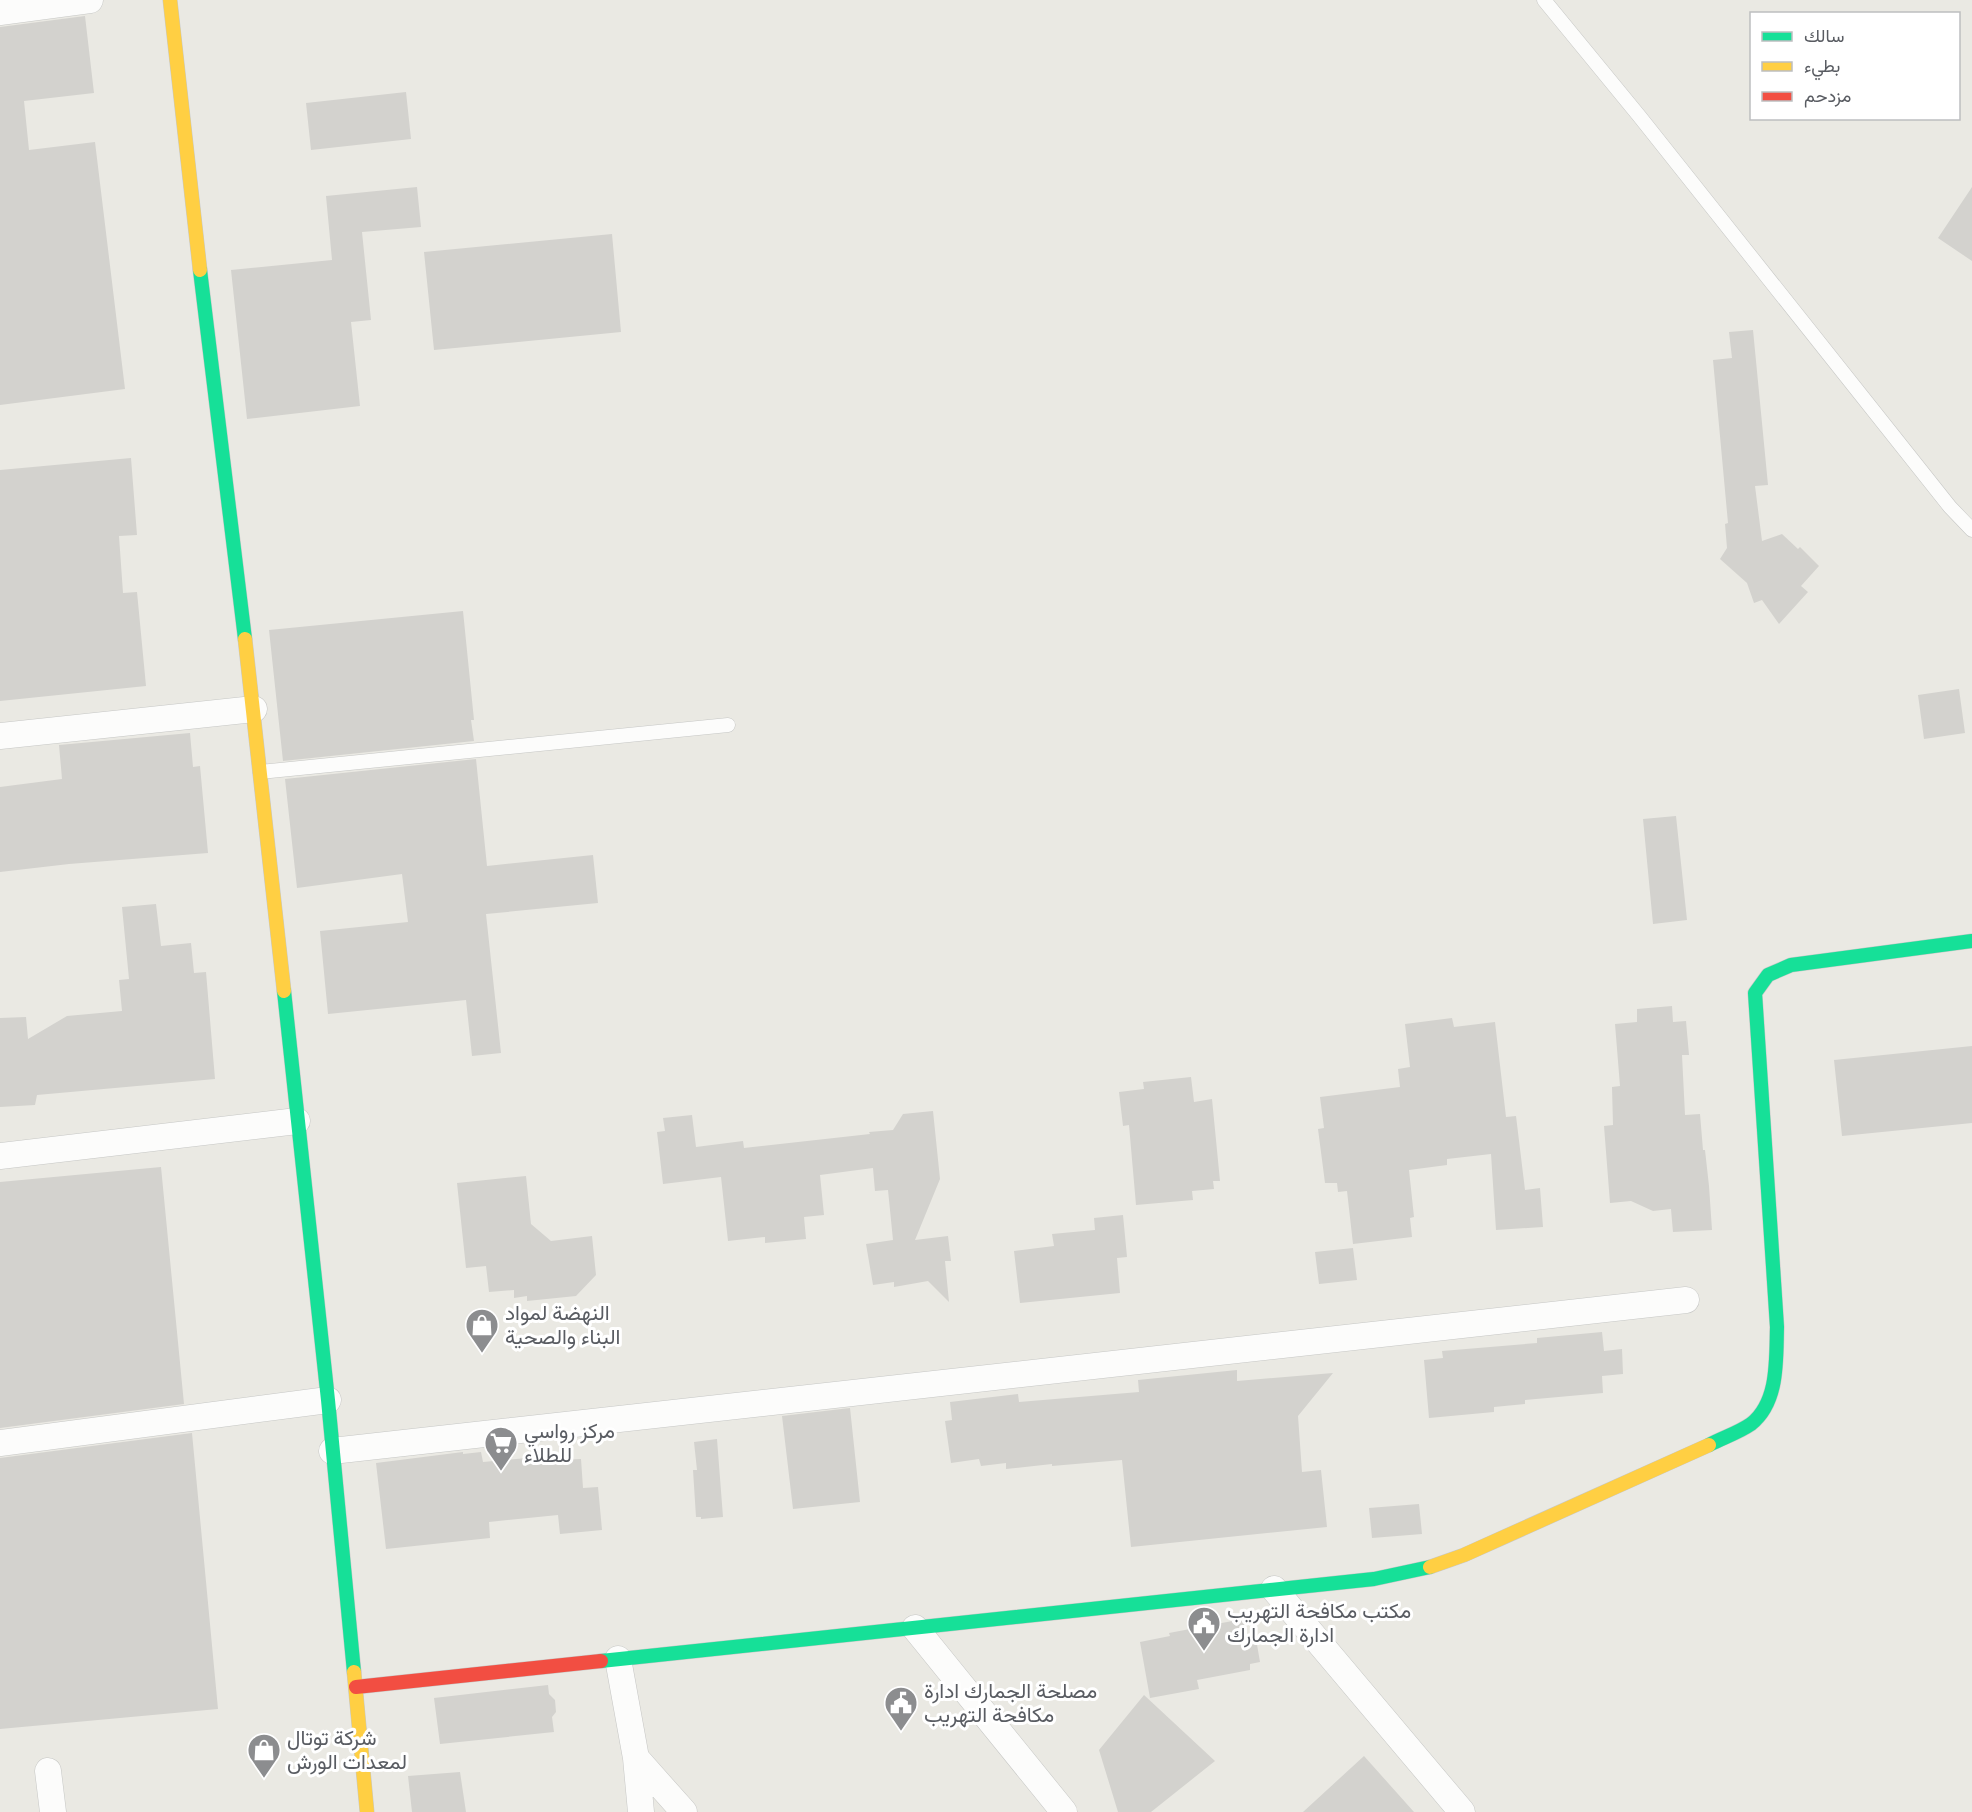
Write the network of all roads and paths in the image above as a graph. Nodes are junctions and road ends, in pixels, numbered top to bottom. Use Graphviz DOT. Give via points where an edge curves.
graph roads {
  1 [pos="90,0"];
  2 [pos="170,0"];
  3 [pos="1544,0"];
  4 [pos="0,12"];
  5 [pos="1972,530"];
  6 [pos="254,709"];
  7 [pos="728,724"];
  8 [pos="0,736"];
  9 [pos="260,772"];
  10 [pos="1972,941"];
  11 [pos="297,1121"];
  12 [pos="0,1156"];
  13 [pos="1686,1300"];
  14 [pos="328,1400"];
  15 [pos="0,1443"];
  16 [pos="332,1450"];
  17 [pos="1275,1589"];
  18 [pos="915,1628"];
  19 [pos="618,1659"];
  20 [pos="356,1687"];
  21 [pos="636,1758"];
  22 [pos="48,1771"];
  23 [pos="53,1812"];
  24 [pos="367,1812"];
  25 [pos="641,1812"];
  26 [pos="684,1812"];
  27 [pos="1064,1812"];
  28 [pos="1462,1812"];
  1 -- 4 [label="street"];
  2 -- 6 [label="street"];
  3 -- 5 [label="lane"];
  6 -- 8 [label="street"];
  6 -- 9 [label="street"];
  7 -- 9 [label="lane"];
  9 -- 11 [label="street"];
  10 -- 17 [label="street" via="1791,965 1768,975 1755,993 1777,1337 1769,1399 1754,1421 1464,1555 1421,1570 1374,1579"];
  11 -- 12 [label="street"];
  11 -- 14 [label="street"];
  13 -- 16 [label="street"];
  14 -- 15 [label="street"];
  14 -- 16 [label="street"];
  16 -- 20 [label="street"];
  17 -- 18 [label="street"];
  17 -- 28 [label="street"];
  18 -- 19 [label="street"];
  18 -- 27 [label="street"];
  19 -- 20 [label="street"];
  19 -- 21 [label="street"];
  20 -- 24 [label="street"];
  21 -- 25 [label="street"];
  21 -- 26 [label="street"];
  22 -- 23 [label="street"];
}
